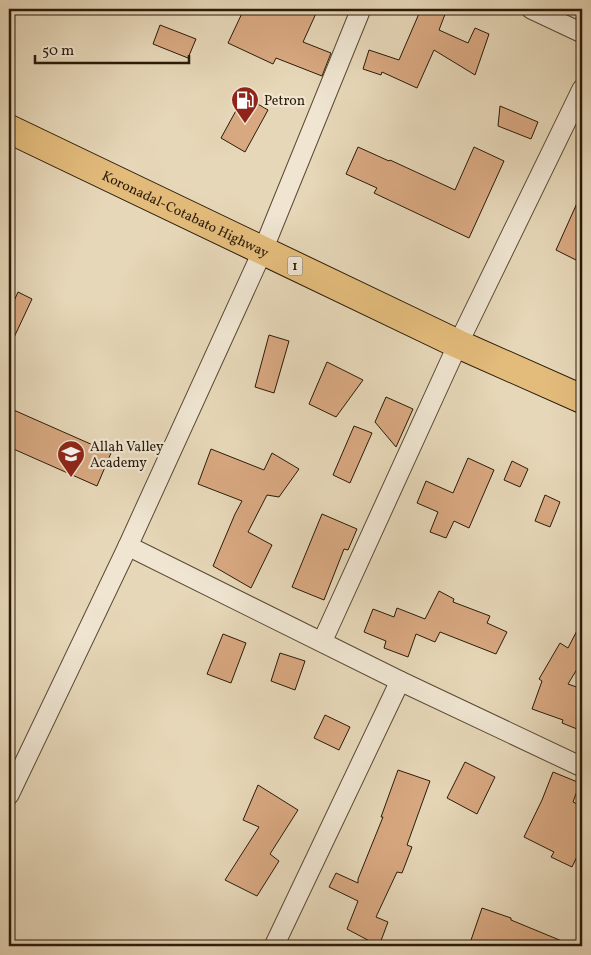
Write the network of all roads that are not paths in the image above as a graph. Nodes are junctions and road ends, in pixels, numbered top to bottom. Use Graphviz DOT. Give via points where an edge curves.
graph roads {
  1 [pos="361,9"];
  2 [pos="531,9"];
  3 [pos="582,33"];
  4 [pos="582,89"];
  5 [pos="9,129"];
  6 [pos="263,250"];
  7 [pos="458,344"];
  8 [pos="582,399"];
  9 [pos="128,546"];
  10 [pos="322,642"];
  11 [pos="400,681"];
  12 [pos="582,767"];
  13 [pos="9,795"];
  14 [pos="274,946"];
  1 -- 6 [label="street"];
  2 -- 3 [label="street"];
  4 -- 7 [label="street"];
  5 -- 6 [label="highway, Koronadal-Cotabato Highway / 1"];
  6 -- 7 [label="highway, Koronadal-Cotabato Highway / 1"];
  6 -- 9 [label="street"];
  7 -- 8 [label="highway, Koronadal-Cotabato Highway / 1"];
  7 -- 10 [label="street"];
  9 -- 10 [label="street"];
  9 -- 13 [label="street"];
  10 -- 11 [label="street"];
  11 -- 12 [label="street"];
  11 -- 14 [label="street"];
}
